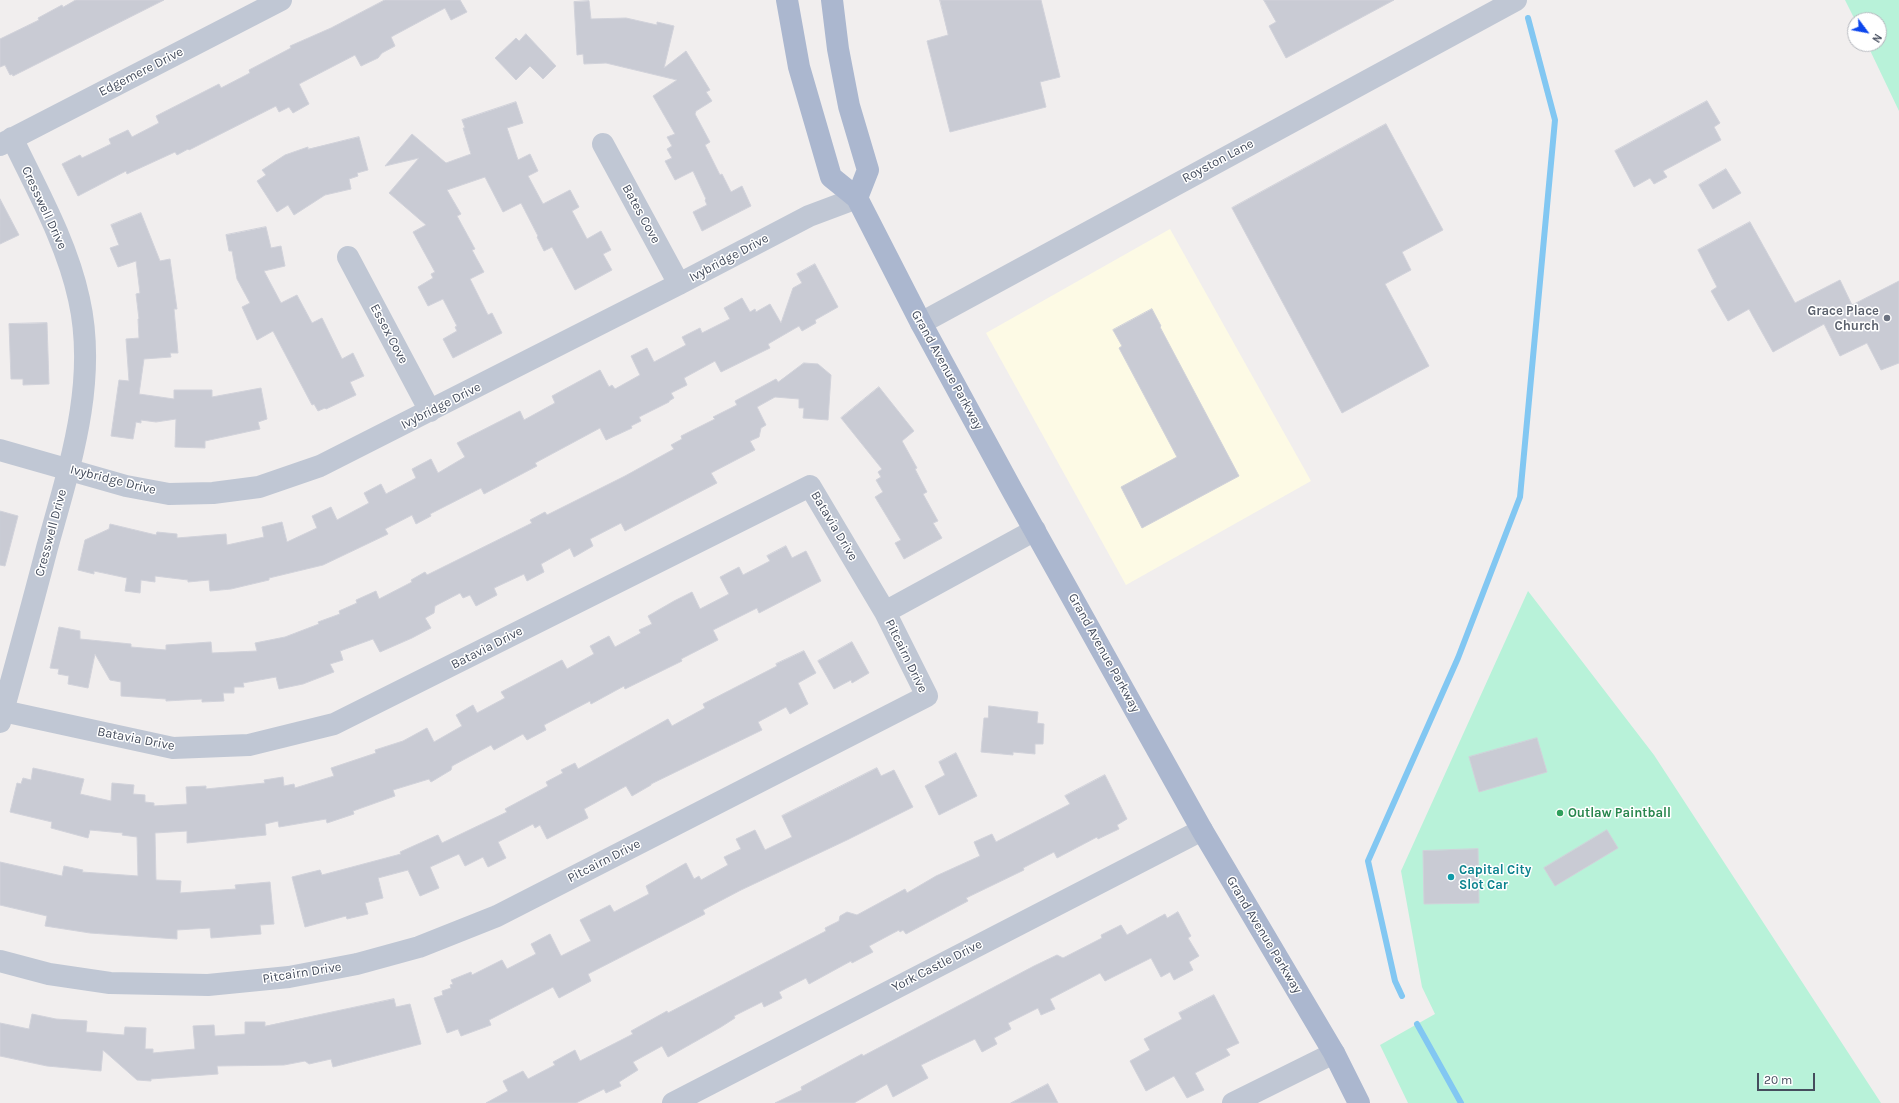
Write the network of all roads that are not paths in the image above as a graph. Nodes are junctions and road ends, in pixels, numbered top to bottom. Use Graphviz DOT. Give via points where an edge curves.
graph roads {
  1 [pos="281,0"];
  2 [pos="787,0"];
  3 [pos="832,0"];
  4 [pos="1516,0"];
  5 [pos="6,142"];
  6 [pos="603,144"];
  7 [pos="857,198"];
  8 [pos="348,257"];
  9 [pos="679,284"];
  10 [pos="921,323"];
  11 [pos="430,411"];
  12 [pos="0,450"];
  13 [pos="68,469"];
  14 [pos="1035,530"];
  15 [pos="884,612"];
  16 [pos="2,717"];
  17 [pos="1202,830"];
  18 [pos="0,961"];
  19 [pos="1334,1053"];
  20 [pos="673,1103"];
  21 [pos="1233,1103"];
  22 [pos="1359,1103"];
  1 -- 5 [label="street, Edgemere Drive"];
  2 -- 7 [label="main road, Grand Avenue Parkway" via="799,67 831,177"];
  3 -- 7 [label="main road" via="849,106 868,170"];
  4 -- 10 [label="street, Royston Lane"];
  5 -- 13 [label="street, Cresswell Drive" via="65,251 80,300 85,350 84,401"];
  6 -- 9 [label="street, Bates Cove"];
  7 -- 9 [label="street, Ivybridge Drive" via="809,216"];
  7 -- 10 [label="main road, Grand Avenue Parkway"];
  8 -- 11 [label="street, Essex Cove"];
  9 -- 11 [label="street, Ivybridge Drive"];
  10 -- 14 [label="main road, Grand Avenue Parkway"];
  11 -- 13 [label="street, Ivybridge Drive" via="320,466 259,487 213,493 169,494 126,486"];
  12 -- 13 [label="street, Ivybridge Drive"];
  13 -- 16 [label="street, Cresswell Drive"];
  14 -- 15 [label="street, Pitcairn Drive"];
  14 -- 17 [label="main road, Grand Avenue Parkway"];
  15 -- 16 [label="street, Batavia Drive" via="810,486 334,724 249,745 173,748"];
  15 -- 18 [label="street, Pitcairn Drive" via="927,696 498,916 426,944 357,964 290,977 208,985 110,983 49,974"];
  17 -- 19 [label="main road, Grand Avenue Parkway"];
  17 -- 20 [label="street, York Castle Drive"];
  19 -- 21 [label="street"];
  19 -- 22 [label="main road, Grand Avenue Parkway"];
}
